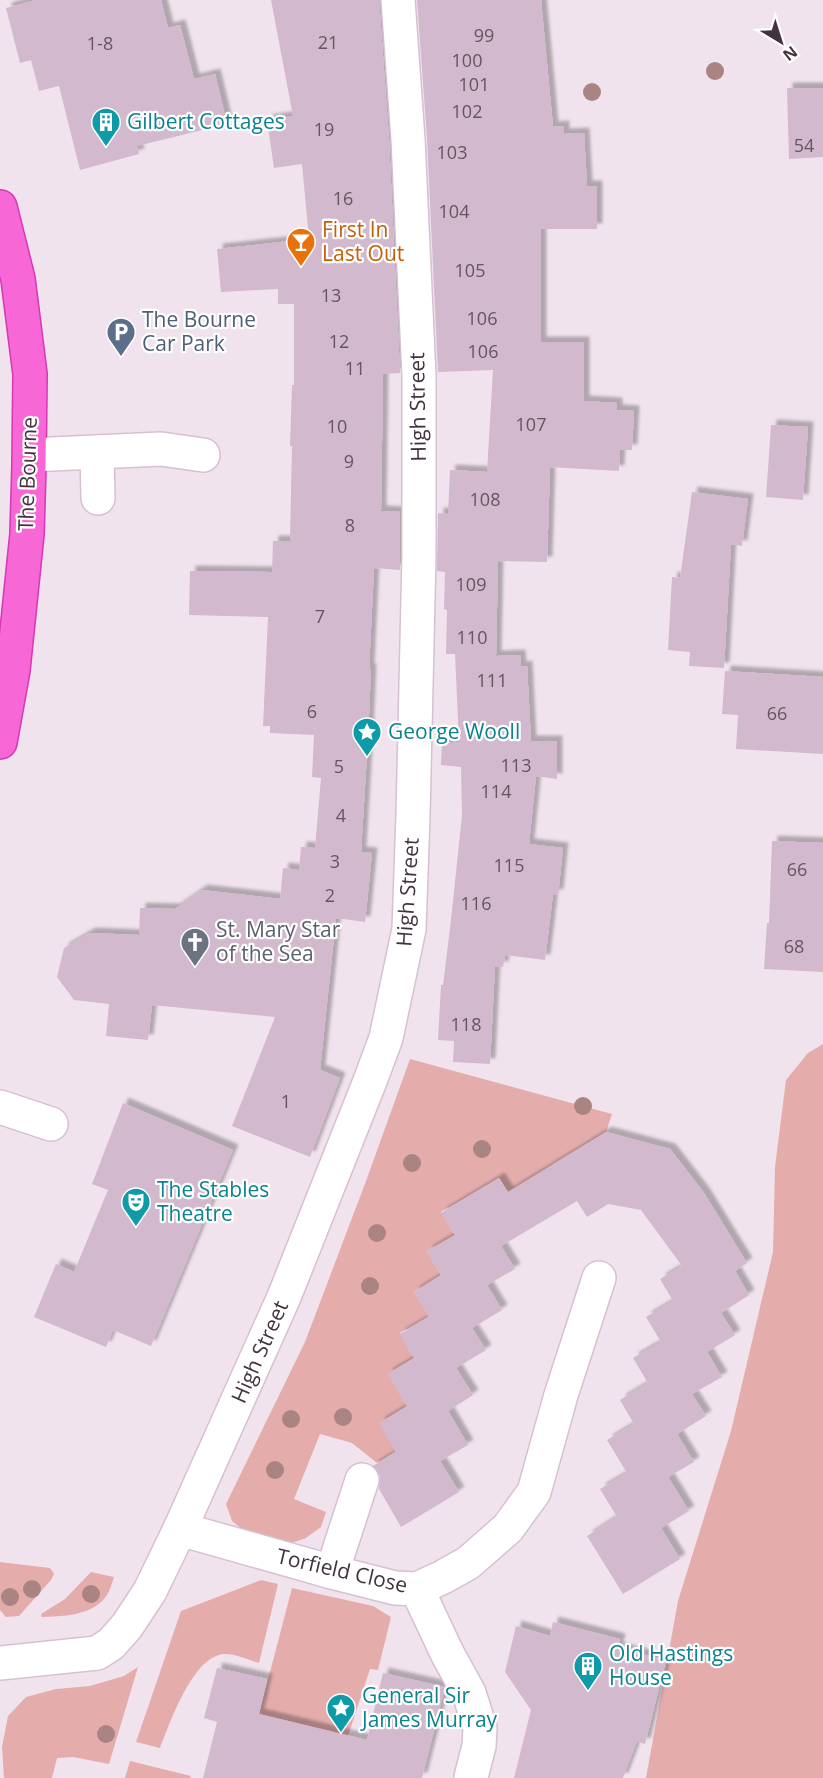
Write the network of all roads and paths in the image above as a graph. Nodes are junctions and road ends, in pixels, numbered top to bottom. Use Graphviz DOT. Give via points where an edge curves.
graph roads {
  1 [pos="398,0"];
  2 [pos="0,207"];
  3 [pos="98,452"];
  4 [pos="30,455"];
  5 [pos="203,455"];
  6 [pos="98,498"];
  7 [pos="0,742"];
  8 [pos="0,1107"];
  9 [pos="51,1124"];
  10 [pos="599,1278"];
  11 [pos="362,1480"];
  12 [pos="180,1529"];
  13 [pos="332,1572"];
  14 [pos="417,1588"];
  15 [pos="0,1663"];
  16 [pos="471,1777"];
  1 -- 12 [label="street, High Street" via="419,376 419,555 409,929 386,1038 370,1081 284,1297"];
  2 -- 4 [label="highway, The Bourne" via="18,279 30,374"];
  3 -- 4 [label="street"];
  3 -- 5 [label="street" via="161,449"];
  3 -- 6 [label="street"];
  4 -- 7 [label="highway, The Bourne" via="27,534 14,658"];
  8 -- 9 [label="street"];
  10 -- 14 [label="street, Torfield Close" via="534,1492 508,1528 468,1563"];
  11 -- 13 [label="street"];
  12 -- 13 [label="street, Torfield Close"];
  12 -- 15 [label="street, High Street" via="150,1591 111,1644 97,1653"];
  13 -- 14 [label="street, Torfield Close" via="395,1588"];
  14 -- 16 [label="street" via="469,1693 480,1728"];
}
